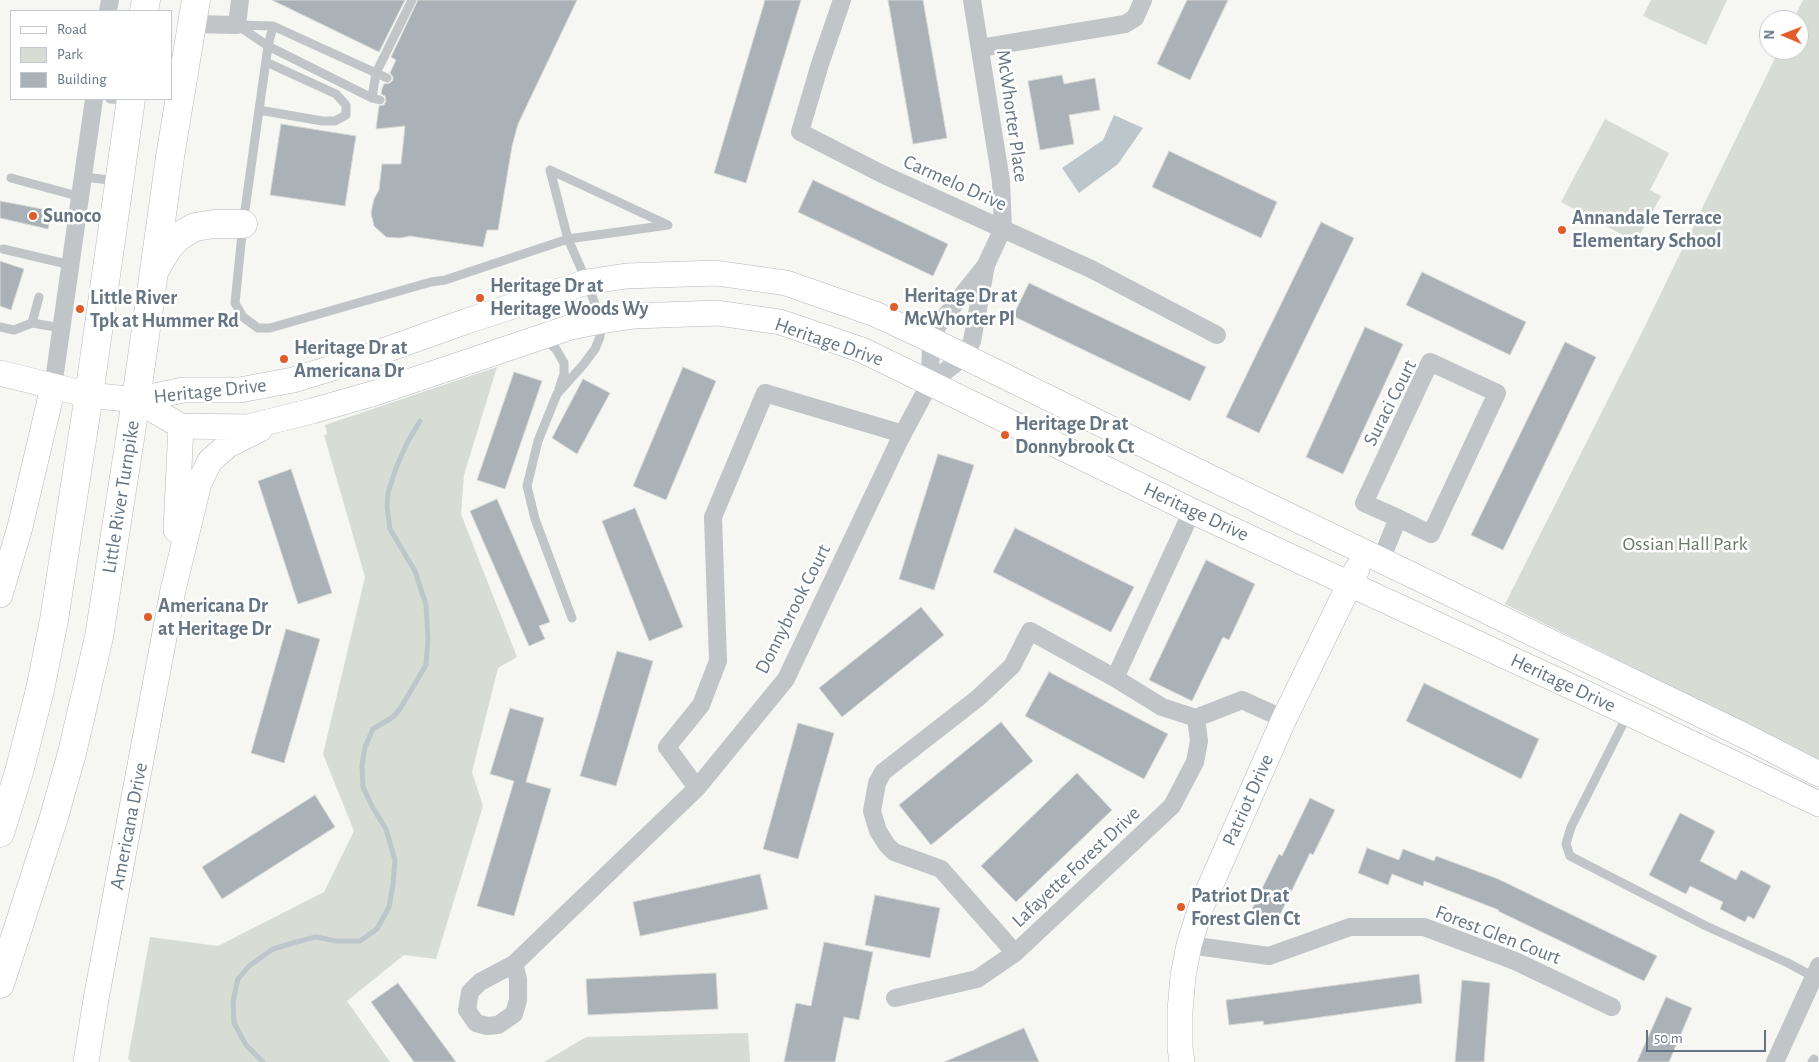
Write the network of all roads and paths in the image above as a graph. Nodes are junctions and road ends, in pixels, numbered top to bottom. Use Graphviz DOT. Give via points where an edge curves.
graph roads {
  1 [pos="240,0"];
  2 [pos="412,0"];
  3 [pos="842,0"];
  4 [pos="972,0"];
  5 [pos="1143,0"];
  6 [pos="194,12"];
  7 [pos="237,25"];
  8 [pos="273,26"];
  9 [pos="268,46"];
  10 [pos="980,48"];
  11 [pos="266,62"];
  12 [pos="376,73"];
  13 [pos="387,78"];
  14 [pos="94,100"];
  15 [pos="124,100"];
  16 [pos="259,110"];
  17 [pos="83,177"];
  18 [pos="11,178"];
  19 [pos="119,181"];
  20 [pos="80,197"];
  21 [pos="243,224"];
  22 [pos="1003,228"];
  23 [pos="568,239"];
  24 [pos="4,249"];
  25 [pos="986,264"];
  26 [pos="71,265"];
  27 [pos="153,274"];
  28 [pos="587,282"];
  29 [pos="39,296"];
  30 [pos="601,321"];
  31 [pos="32,322"];
  32 [pos="0,327"];
  33 [pos="62,328"];
  34 [pos="1216,335"];
  35 [pos="542,337"];
  36 [pos="931,340"];
  37 [pos="965,356"];
  38 [pos="0,373"];
  39 [pos="930,383"];
  40 [pos="53,387"];
  41 [pos="557,394"];
  42 [pos="89,395"];
  43 [pos="136,400"];
  44 [pos="280,419"];
  45 [pos="181,426"];
  46 [pos="902,434"];
  47 [pos="1192,511"];
  48 [pos="1398,518"];
  49 [pos="6,553"];
  50 [pos="1372,556"];
  51 [pos="1351,583"];
  52 [pos="173,590"];
  53 [pos="0,595"];
  54 [pos="572,618"];
  55 [pos="1114,678"];
  56 [pos="1628,713"];
  57 [pos="1196,718"];
  58 [pos="1284,719"];
  59 [pos="1819,774"];
  60 [pos="698,788"];
  61 [pos="1819,804"];
  62 [pos="0,833"];
  63 [pos="1189,945"];
  64 [pos="1015,953"];
  65 [pos="514,964"];
  66 [pos="1816,972"];
  67 [pos="0,984"];
  68 [pos="895,998"];
  69 [pos="1612,1007"];
  70 [pos="86,1062"];
  71 [pos="1182,1062"];
  72 [pos="1775,1062"];
  1 -- 7 [label="street"];
  2 -- 12 [label="lane"];
  3 -- 22 [label="street, Carmelo Drive" via="800,132 882,174"];
  4 -- 10 [label="street, McWhorter Place"];
  5 -- 10 [label="street" via="1135,18 1125,24"];
  6 -- 7 [label="street"];
  6 -- 27 [label="main road, Little River Turnpike"];
  7 -- 8 [label="lane"];
  7 -- 9 [label="lane"];
  8 -- 9 [label="lane"];
  8 -- 12 [label="lane"];
  9 -- 11 [label="lane"];
  9 -- 12 [label="lane" via="376,99"];
  10 -- 22 [label="street, McWhorter Place" via="1001,181"];
  11 -- 16 [label="lane"];
  11 -- 16 [label="lane" via="336,94 346,105 346,115 335,121 322,121"];
  12 -- 13 [label="lane"];
  14 -- 17 [label="street"];
  15 -- 19 [label="main road"];
  16 -- 21 [label="lane"];
  17 -- 19 [label="lane"];
  17 -- 20 [label="street"];
  18 -- 20 [label="lane"];
  19 -- 42 [label="main road"];
  20 -- 26 [label="street"];
  21 -- 23 [label="lane" via="235,303 243,317 258,328 270,328 445,280"];
  21 -- 27 [label="main road" via="195,227 179,236 168,248"];
  22 -- 25 [label="street, McWhorter Place"];
  22 -- 34 [label="street, Carmelo Drive" via="1091,269"];
  23 -- 23 [label="lane" via="650,227 668,225 550,170"];
  23 -- 28 [label="lane"];
  24 -- 26 [label="lane"];
  25 -- 36 [label="street, McWhorter Place" via="938,325"];
  25 -- 37 [label="street, McWhorter Place" via="972,342"];
  26 -- 33 [label="street"];
  27 -- 43 [label="main road, Little River Turnpike"];
  28 -- 30 [label="lane"];
  28 -- 36 [label="street, Heritage Drive" via="626,276 716,273 786,283 875,314"];
  28 -- 43 [label="street, Heritage Drive" via="293,380 240,390 182,390"];
  29 -- 31 [label="lane"];
  30 -- 35 [label="street, Heritage Drive"];
  30 -- 39 [label="street, Heritage Drive" via="718,312 780,322 862,350"];
  30 -- 41 [label="lane" via="600,338 595,349"];
  31 -- 32 [label="lane" via="14,330"];
  31 -- 33 [label="lane"];
  33 -- 40 [label="street"];
  35 -- 41 [label="lane" via="556,349 564,363"];
  35 -- 44 [label="street, Heritage Drive" via="375,393"];
  36 -- 37 [label="street, Heritage Drive"];
  36 -- 39 [label="street, McWhorter Place"];
  37 -- 39 [label="street"];
  37 -- 50 [label="street, Heritage Drive"];
  38 -- 40 [label="street"];
  39 -- 46 [label="street, Donnybrook Court"];
  39 -- 47 [label="street, Heritage Drive"];
  40 -- 42 [label="street"];
  40 -- 49 [label="street" via="36,462"];
  41 -- 54 [label="lane" via="538,441 527,486 535,519"];
  42 -- 43 [label="street"];
  42 -- 62 [label="main road" via="40,690 20,772"];
  43 -- 45 [label="street, Heritage Drive"];
  43 -- 67 [label="main road, Little River Turnpike" via="99,637 86,696 54,817"];
  44 -- 45 [label="street, Heritage Drive" via="248,427"];
  44 -- 52 [label="street, Americana Drive" via="228,444 210,461 199,483"];
  45 -- 52 [label="street, Americana Drive"];
  46 -- 60 [label="street, Donnybrook Court" via="786,679"];
  46 -- 60 [label="street" via="765,393 713,517 718,661 701,705 667,747"];
  47 -- 51 [label="street, Heritage Drive"];
  47 -- 55 [label="street"];
  48 -- 48 [label="street, Suraci Court" via="1432,534 1497,394 1430,362 1364,503"];
  48 -- 50 [label="street"];
  49 -- 53 [label="street"];
  50 -- 51 [label="street, Patriot Drive"];
  50 -- 59 [label="street, Heritage Drive"];
  51 -- 56 [label="street, Heritage Drive"];
  51 -- 58 [label="street, Patriot Drive"];
  52 -- 70 [label="street, Americana Drive"];
  55 -- 57 [label="street, Lafayette Forest Drive" via="1162,707"];
  55 -- 64 [label="street, Lafayette Forest Drive" via="1030,631 1012,666 978,698 883,772 877,783 872,811 886,844 894,852 942,868"];
  56 -- 61 [label="street, Heritage Drive"];
  56 -- 66 [label="lane" via="1571,827 1566,844 1570,856 1706,926"];
  57 -- 58 [label="street" via="1242,700"];
  57 -- 64 [label="street, Lafayette Forest Drive" via="1199,741 1195,762 1172,806"];
  58 -- 63 [label="street, Patriot Drive" via="1201,907"];
  60 -- 65 [label="street, Donnybrook Court"];
  63 -- 69 [label="street, Forest Glen Court" via="1269,956 1350,927 1424,927 1515,961"];
  63 -- 71 [label="street, Patriot Drive" via="1180,1011"];
  64 -- 68 [label="street" via="978,979"];
  66 -- 72 [label="street"];
}
